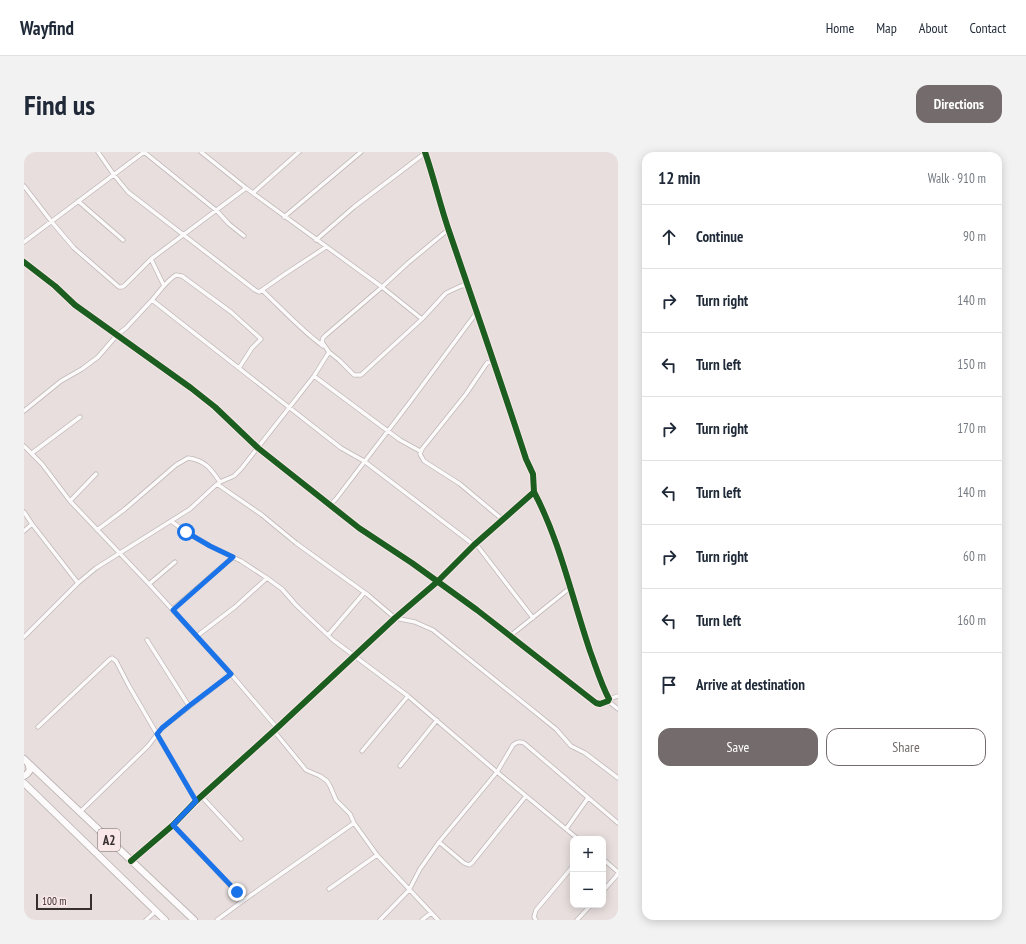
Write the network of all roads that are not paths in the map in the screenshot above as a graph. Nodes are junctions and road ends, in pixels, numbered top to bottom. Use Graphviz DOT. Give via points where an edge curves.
graph roads {
  1 [pos="98,152"];
  2 [pos="144,152"];
  3 [pos="201,152"];
  4 [pos="300,152"];
  5 [pos="361,152"];
  6 [pos="425,152"];
  7 [pos="114,175"];
  8 [pos="24,186"];
  9 [pos="246,188"];
  10 [pos="253,193"];
  11 [pos="78,201"];
  12 [pos="217,211"];
  13 [pos="284,217"];
  14 [pos="51,221"];
  15 [pos="449,229"];
  16 [pos="183,234"];
  17 [pos="244,236"];
  18 [pos="123,240"];
  19 [pos="316,240"];
  20 [pos="24,242"];
  21 [pos="326,247"];
  22 [pos="151,259"];
  23 [pos="24,262"];
  24 [pos="469,285"];
  25 [pos="164,286"];
  26 [pos="382,287"];
  27 [pos="262,290"];
  28 [pos="152,300"];
  29 [pos="478,311"];
  30 [pos="422,319"];
  31 [pos="117,335"];
  32 [pos="325,347"];
  33 [pos="329,352"];
  34 [pos="493,361"];
  35 [pos="239,368"];
  36 [pos="314,376"];
  37 [pos="290,408"];
  38 [pos="24,412"];
  39 [pos="80,417"];
  40 [pos="387,431"];
  41 [pos="24,446"];
  42 [pos="258,448"];
  43 [pos="420,451"];
  44 [pos="32,453"];
  45 [pos="364,462"];
  46 [pos="96,474"];
  47 [pos="219,483"];
  48 [pos="534,492"];
  49 [pos="70,501"];
  50 [pos="330,504"];
  51 [pos="24,512"];
  52 [pos="503,520"];
  53 [pos="171,521"];
  54 [pos="32,524"];
  55 [pos="97,530"];
  56 [pos="24,531"];
  57 [pos="475,545"];
  58 [pos="119,553"];
  59 [pos="233,557"];
  60 [pos="175,562"];
  61 [pos="267,578"];
  62 [pos="437,582"];
  63 [pos="78,583"];
  64 [pos="149,584"];
  65 [pos="571,587"];
  66 [pos="364,593"];
  67 [pos="173,610"];
  68 [pos="395,618"];
  69 [pos="533,618"];
  70 [pos="328,635"];
  71 [pos="197,636"];
  72 [pos="510,636"];
  73 [pos="24,637"];
  74 [pos="147,640"];
  75 [pos="355,655"];
  76 [pos="231,674"];
  77 [pos="408,696"];
  78 [pos="618,696"];
  79 [pos="608,700"];
  80 [pos="189,706"];
  81 [pos="618,710"];
  82 [pos="437,720"];
  83 [pos="38,727"];
  84 [pos="276,729"];
  85 [pos="157,734"];
  86 [pos="362,752"];
  87 [pos="26,761"];
  88 [pos="400,766"];
  89 [pos="497,772"];
  90 [pos="24,776"];
  91 [pos="618,778"];
  92 [pos="24,783"];
  93 [pos="526,796"];
  94 [pos="202,798"];
  95 [pos="588,798"];
  96 [pos="196,801"];
  97 [pos="80,812"];
  98 [pos="354,823"];
  99 [pos="618,823"];
  100 [pos="173,825"];
  101 [pos="566,829"];
  102 [pos="574,836"];
  103 [pos="241,839"];
  104 [pos="439,842"];
  105 [pos="377,855"];
  106 [pos="131,861"];
  107 [pos="606,862"];
  108 [pos="570,870"];
  109 [pos="618,873"];
  110 [pos="606,887"];
  111 [pos="329,889"];
  112 [pos="408,890"];
  113 [pos="244,900"];
  114 [pos="587,908"];
  115 [pos="156,911"];
  116 [pos="431,913"];
  117 [pos="146,920"];
  118 [pos="165,920"];
  119 [pos="194,920"];
  120 [pos="217,920"];
  121 [pos="380,920"];
  122 [pos="422,920"];
  123 [pos="438,920"];
  124 [pos="536,920"];
  125 [pos="577,920"];
  1 -- 7 [label="street"];
  2 -- 7 [label="street"];
  2 -- 12 [label="street"];
  3 -- 9 [label="street"];
  4 -- 10 [label="street"];
  5 -- 13 [label="street"];
  6 -- 15 [label="street"];
  6 -- 19 [label="street"];
  7 -- 11 [label="street"];
  7 -- 16 [label="street" via="128,192"];
  8 -- 14 [label="street"];
  9 -- 10 [label="street"];
  9 -- 12 [label="street"];
  10 -- 13 [label="street"];
  11 -- 14 [label="street"];
  11 -- 18 [label="street"];
  12 -- 16 [label="street"];
  12 -- 17 [label="street"];
  13 -- 19 [label="street"];
  14 -- 20 [label="street"];
  14 -- 22 [label="street" via="74,248 119,287 125,285"];
  15 -- 24 [label="street"];
  15 -- 26 [label="street"];
  16 -- 22 [label="street"];
  16 -- 27 [label="street" via="252,288 259,292"];
  19 -- 21 [label="street"];
  21 -- 26 [label="street"];
  21 -- 27 [label="street"];
  22 -- 25 [label="street"];
  23 -- 31 [label="street" via="75,305"];
  24 -- 29 [label="street"];
  24 -- 30 [label="street" via="446,293"];
  25 -- 28 [label="street"];
  25 -- 35 [label="street" via="176,275 182,276 231,312 261,339"];
  26 -- 30 [label="street"];
  26 -- 32 [label="street" via="326,334 322,342"];
  27 -- 32 [label="street" via="307,334"];
  28 -- 31 [label="street"];
  28 -- 35 [label="street"];
  29 -- 34 [label="street"];
  29 -- 40 [label="street"];
  30 -- 33 [label="street" via="358,376"];
  31 -- 38 [label="street" via="98,357 61,381"];
  31 -- 42 [label="street" via="197,392"];
  32 -- 33 [label="street"];
  33 -- 36 [label="street"];
  34 -- 43 [label="street" via="487,363"];
  34 -- 48 [label="street" via="533,474"];
  35 -- 37 [label="street"];
  36 -- 37 [label="street"];
  36 -- 40 [label="street"];
  37 -- 42 [label="street"];
  37 -- 45 [label="street" via="341,448"];
  39 -- 44 [label="street"];
  40 -- 43 [label="street"];
  40 -- 45 [label="street"];
  41 -- 44 [label="street"];
  42 -- 47 [label="street" via="234,476"];
  42 -- 50 [label="street"];
  43 -- 52 [label="street" via="424,461 460,484"];
  44 -- 49 [label="street"];
  45 -- 50 [label="street"];
  45 -- 57 [label="street"];
  46 -- 49 [label="street"];
  47 -- 53 [label="street" via="190,509"];
  47 -- 55 [label="street" via="203,461 188,458"];
  47 -- 66 [label="street"];
  48 -- 52 [label="street"];
  48 -- 65 [label="street" via="544,510"];
  49 -- 55 [label="street"];
  50 -- 62 [label="street" via="359,528"];
  51 -- 54 [label="street"];
  52 -- 57 [label="street"];
  53 -- 58 [label="street"];
  53 -- 59 [label="street" via="198,539"];
  54 -- 56 [label="street"];
  54 -- 63 [label="street"];
  55 -- 58 [label="street"];
  57 -- 62 [label="street"];
  57 -- 69 [label="street"];
  58 -- 63 [label="street"];
  58 -- 64 [label="street"];
  59 -- 61 [label="street"];
  59 -- 67 [label="street"];
  60 -- 64 [label="street"];
  61 -- 70 [label="street" via="282,589"];
  61 -- 71 [label="street" via="240,603"];
  62 -- 68 [label="street"];
  62 -- 72 [label="street"];
  63 -- 73 [label="street"];
  64 -- 67 [label="street"];
  65 -- 69 [label="street"];
  65 -- 79 [label="street"];
  66 -- 68 [label="street"];
  66 -- 70 [label="street"];
  67 -- 71 [label="street"];
  68 -- 75 [label="street"];
  68 -- 91 [label="street" via="415,622 433,630 556,729 571,746 585,753"];
  69 -- 72 [label="street"];
  70 -- 75 [label="street"];
  71 -- 76 [label="street"];
  72 -- 79 [label="street" via="596,703"];
  74 -- 80 [label="street"];
  75 -- 77 [label="street"];
  75 -- 84 [label="street"];
  76 -- 80 [label="street"];
  76 -- 84 [label="street"];
  77 -- 82 [label="street"];
  77 -- 86 [label="street"];
  78 -- 79 [label="street"];
  79 -- 81 [label="street"];
  80 -- 85 [label="street"];
  82 -- 88 [label="street"];
  82 -- 89 [label="street"];
  83 -- 85 [label="street" via="112,658"];
  84 -- 94 [label="street"];
  84 -- 98 [label="street" via="306,770 327,781 336,800 350,814"];
  85 -- 96 [label="street"];
  85 -- 97 [label="street" via="148,746"];
  87 -- 90 [label="highway" via="30,770"];
  87 -- 97 [label="highway, A2"];
  89 -- 93 [label="street"];
  89 -- 95 [label="street" via="513,746 520,742 524,743"];
  89 -- 104 [label="street"];
  92 -- 115 [label="highway, A2"];
  93 -- 101 [label="street"];
  93 -- 104 [label="street" via="469,865"];
  94 -- 96 [label="street"];
  94 -- 103 [label="street"];
  95 -- 99 [label="street"];
  95 -- 101 [label="street"];
  96 -- 100 [label="street"];
  97 -- 106 [label="highway, A2"];
  98 -- 105 [label="street"];
  98 -- 113 [label="street"];
  100 -- 106 [label="street"];
  100 -- 113 [label="street"];
  101 -- 102 [label="street"];
  104 -- 112 [label="street"];
  105 -- 111 [label="street"];
  105 -- 112 [label="street"];
  106 -- 119 [label="highway, A2"];
  107 -- 109 [label="street"];
  108 -- 124 [label="street" via="536,910"];
  109 -- 110 [label="street"];
  112 -- 116 [label="street"];
  112 -- 121 [label="street"];
  113 -- 120 [label="street"];
  114 -- 125 [label="street"];
  115 -- 117 [label="street"];
  115 -- 118 [label="highway, A2"];
  116 -- 122 [label="street"];
  116 -- 123 [label="street"];
}
